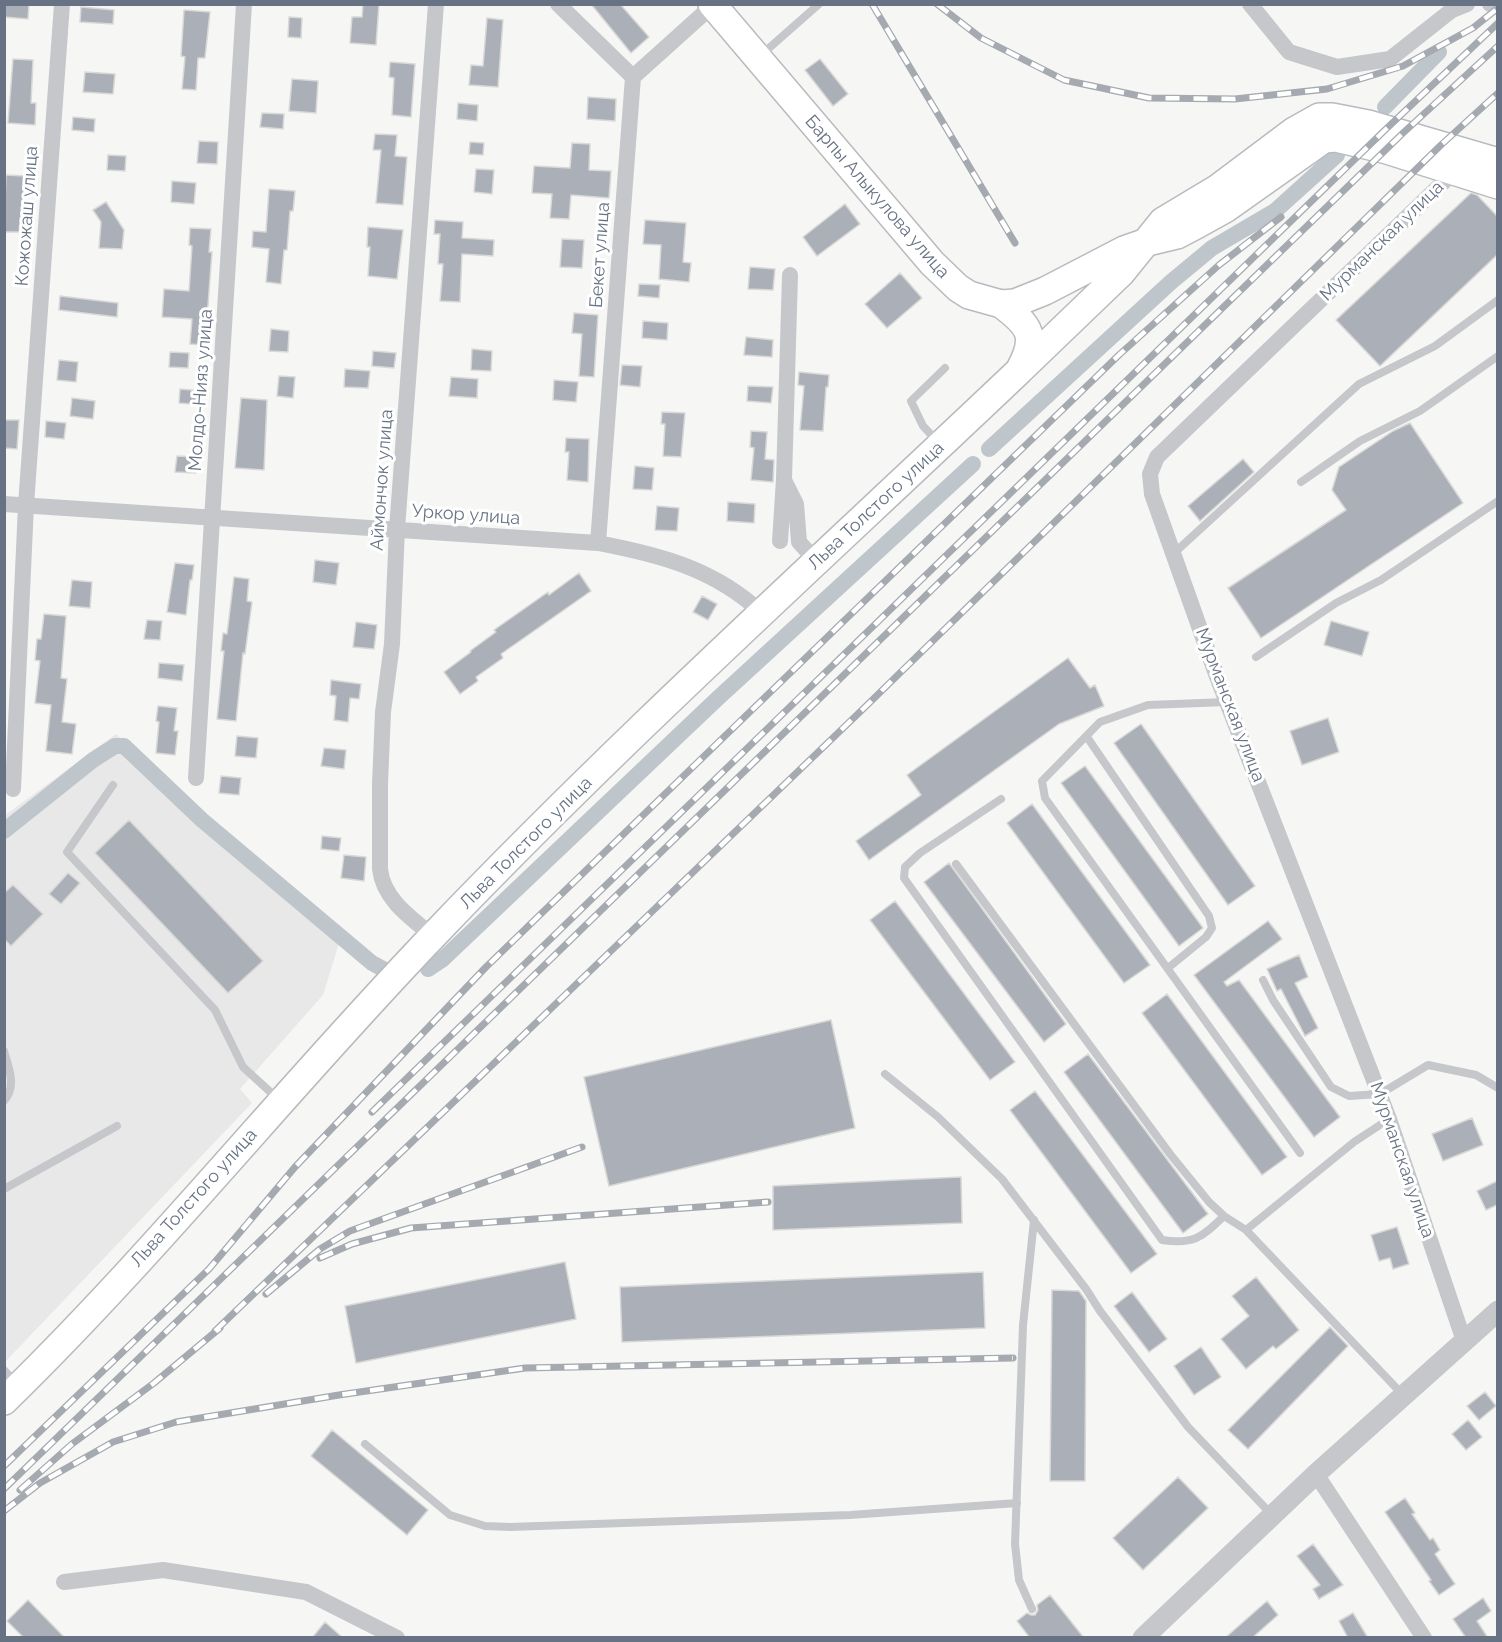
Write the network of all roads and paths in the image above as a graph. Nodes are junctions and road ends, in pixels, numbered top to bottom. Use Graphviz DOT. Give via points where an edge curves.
graph roads {
  1 [pos="62,4"];
  2 [pos="244,4"];
  3 [pos="436,4"];
  4 [pos="558,4"];
  5 [pos="819,4"];
  6 [pos="1250,4"];
  7 [pos="1490,4"];
  8 [pos="712,5"];
  9 [pos="1458,6"];
  10 [pos="1497,7"];
  11 [pos="757,59"];
  12 [pos="633,76"];
  13 [pos="1497,162"];
  14 [pos="1455,171"];
  15 [pos="1497,185"];
  16 [pos="1144,243"];
  17 [pos="790,275"];
  18 [pos="1497,300"];
  19 [pos="1001,304"];
  20 [pos="1497,356"];
  21 [pos="945,368"];
  22 [pos="1019,371"];
  23 [pos="941,445"];
  24 [pos="784,479"];
  25 [pos="1301,482"];
  26 [pos="1497,501"];
  27 [pos="4,504"];
  28 [pos="26,506"];
  29 [pos="212,518"];
  30 [pos="397,529"];
  31 [pos="780,541"];
  32 [pos="598,543"];
  33 [pos="1173,554"];
  34 [pos="817,562"];
  35 [pos="763,614"];
  36 [pos="1256,657"];
  37 [pos="1227,702"];
  38 [pos="1087,737"];
  39 [pos="196,778"];
  40 [pos="113,785"];
  41 [pos="13,789"];
  42 [pos="1001,799"];
  43 [pos="956,864"];
  44 [pos="433,936"];
  45 [pos="1168,968"];
  46 [pos="1263,981"];
  47 [pos="4,1051"];
  48 [pos="885,1074"];
  49 [pos="1497,1088"];
  50 [pos="1380,1094"];
  51 [pos="4,1101"];
  52 [pos="280,1101"];
  53 [pos="1389,1119"];
  54 [pos="117,1126"];
  55 [pos="1300,1153"];
  56 [pos="4,1189"];
  57 [pos="1224,1216"];
  58 [pos="1034,1220"];
  59 [pos="1246,1230"];
  60 [pos="1497,1311"];
  61 [pos="1464,1341"];
  62 [pos="10,1386"];
  63 [pos="1403,1395"];
  64 [pos="365,1444"];
  65 [pos="1316,1474"];
  66 [pos="1017,1503"];
  67 [pos="1273,1517"];
  68 [pos="64,1582"];
  69 [pos="1032,1609"];
  70 [pos="397,1638"];
  71 [pos="1143,1638"];
  72 [pos="1424,1638"];
  1 -- 28 [label="street, Кожожаш улица"];
  2 -- 29 [label="street, Молдо-Нияз улица"];
  3 -- 30 [label="street, Аймончок улица"];
  4 -- 12 [label="street"];
  5 -- 11 [label="lane"];
  6 -- 9 [label="street" via="1289,52 1337,67 1390,59"];
  7 -- 10 [label="street"];
  8 -- 11 [label="main road, Барпы Алыкулова улица"];
  8 -- 12 [label="street"];
  11 -- 19 [label="main road, Барпы Алыкулова улица" via="946,278 969,295"];
  12 -- 32 [label="street, Бекет улица"];
  13 -- 16 [label="main road" via="1368,124 1319,117 1294,131 1218,189 1163,221"];
  14 -- 15 [label="main road, Барпы Алыкулова улица"];
  14 -- 16 [label="main road, Барпы Алыкулова улица" via="1370,145 1324,139 1225,209 1177,235"];
  14 -- 33 [label="street, Мурманская улица" via="1157,457 1150,474 1152,494"];
  16 -- 19 [label="main road, Барпы Алыкулова улица" via="1045,291 1015,303"];
  16 -- 22 [label="main road" via="1121,273"];
  17 -- 24 [label="street"];
  18 -- 33 [label="lane" via="1436,346 1359,384"];
  19 -- 22 [label="main road, Льва Толстого улица" via="1020,318 1027,330 1030,346"];
  20 -- 25 [label="lane" via="1420,411 1360,441"];
  21 -- 23 [label="lane" via="911,401 923,426"];
  22 -- 23 [label="main road, Льва Толстого улица"];
  23 -- 34 [label="main road, Льва Толстого улица"];
  24 -- 31 [label="street"];
  24 -- 34 [label="street" via="796,504 799,542"];
  26 -- 36 [label="lane" via="1381,580 1336,603"];
  27 -- 28 [label="street, Уркор улица"];
  28 -- 29 [label="street, Уркор улица"];
  28 -- 41 [label="street, Кожожаш улица"];
  29 -- 30 [label="street, Уркор улица"];
  29 -- 39 [label="street, Молдо-Нияз улица"];
  30 -- 32 [label="street, Уркор улица"];
  30 -- 44 [label="street, Аймончок улица" via="392,644 383,712 380,869 386,892"];
  32 -- 35 [label="street, Уркор улица" via="677,561 744,596"];
  33 -- 37 [label="street, Мурманская улица"];
  34 -- 35 [label="main road, Льва Толстого улица"];
  35 -- 44 [label="main road, Льва Толстого улица" via="593,775"];
  37 -- 38 [label="lane" via="1148,705 1100,722"];
  37 -- 50 [label="street, Мурманская улица"];
  38 -- 45 [label="lane" via="1209,916 1212,928 1206,938"];
  38 -- 45 [label="lane" via="1042,781 1045,798"];
  40 -- 52 [label="lane" via="67,852 215,1010 243,1067"];
  42 -- 57 [label="lane" via="920,853 905,867 904,878 1162,1240 1191,1241"];
  43 -- 57 [label="lane" via="1170,1154"];
  44 -- 52 [label="main road, Льва Толстого улица"];
  45 -- 55 [label="lane"];
  46 -- 50 [label="lane" via="1331,1087 1349,1096"];
  47 -- 51 [label="lane" via="12,1087"];
  48 -- 58 [label="lane" via="1002,1179"];
  49 -- 50 [label="lane" via="1476,1075 1428,1065"];
  50 -- 53 [label="street, Мурманская улица"];
  52 -- 62 [label="main road, Льва Толстого улица" via="122,1280"];
  53 -- 59 [label="lane" via="1354,1142"];
  53 -- 61 [label="street, Мурманская улица"];
  54 -- 56 [label="lane"];
  57 -- 59 [label="lane"];
  58 -- 66 [label="lane" via="1023,1325"];
  58 -- 67 [label="lane" via="1188,1427"];
  59 -- 63 [label="lane"];
  60 -- 61 [label="street"];
  61 -- 63 [label="street"];
  63 -- 65 [label="street"];
  64 -- 66 [label="lane" via="450,1515 485,1526 850,1515"];
  65 -- 67 [label="street"];
  65 -- 72 [label="street"];
  66 -- 69 [label="lane" via="1015,1544 1019,1580"];
  67 -- 71 [label="street"];
  68 -- 70 [label="street" via="163,1570 306,1592"];
}
